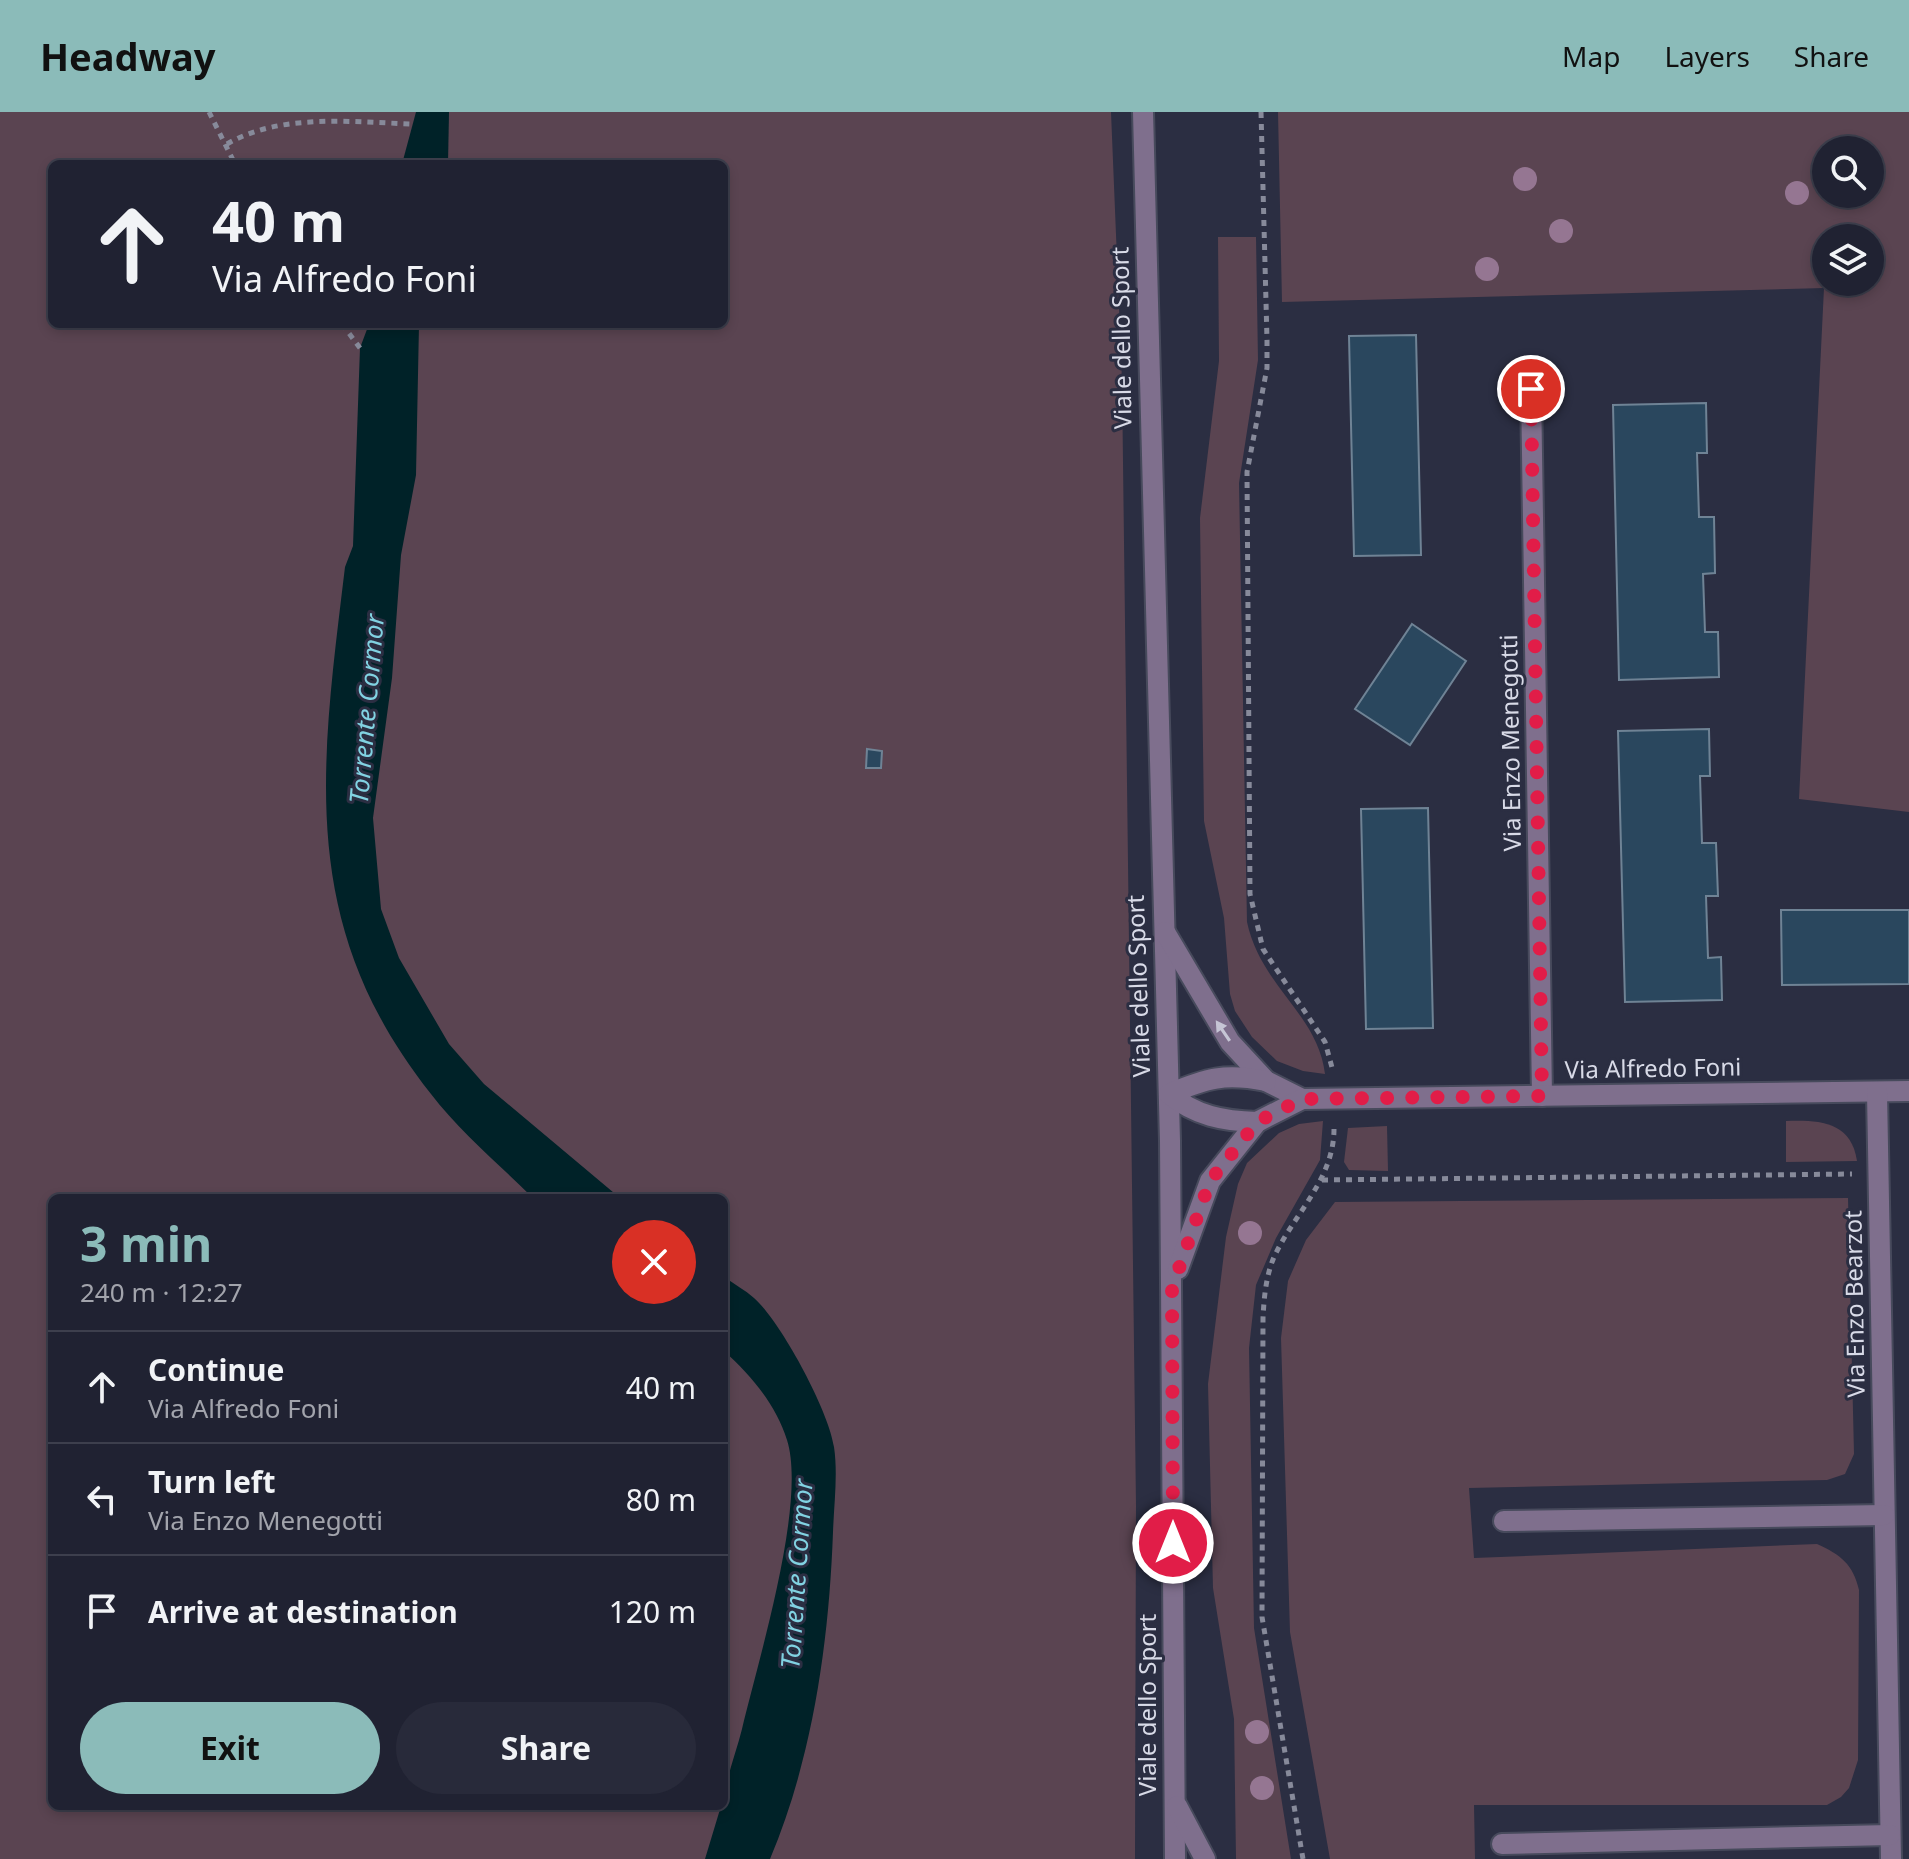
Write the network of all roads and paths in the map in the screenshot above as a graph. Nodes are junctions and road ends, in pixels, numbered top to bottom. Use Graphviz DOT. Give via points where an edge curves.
graph roads {
  1 [pos="209,112"];
  2 [pos="1143,112"];
  3 [pos="1261,112"];
  4 [pos="412,124"];
  5 [pos="227,144"];
  6 [pos="233,160"];
  7 [pos="345,328"];
  8 [pos="360,348"];
  9 [pos="1531,389"];
  10 [pos="1164,928"];
  11 [pos="1333,1068"];
  12 [pos="1266,1081"];
  13 [pos="1909,1091"];
  14 [pos="1877,1092"];
  15 [pos="1169,1094"];
  16 [pos="1542,1096"];
  17 [pos="1302,1099"];
  18 [pos="1334,1120"];
  19 [pos="1257,1122"];
  20 [pos="1849,1174"];
  21 [pos="1321,1180"];
  22 [pos="1172,1288"];
  23 [pos="1884,1515"];
  24 [pos="1504,1521"];
  25 [pos="1174,1799"];
  26 [pos="1890,1835"];
  27 [pos="1502,1844"];
  28 [pos="1175,1859"];
  29 [pos="1205,1859"];
  30 [pos="1303,1859"];
  31 [pos="1891,1859"];
  1 -- 5 [label="path"];
  2 -- 10 [label="street, Viale dello Sport"];
  3 -- 11 [label="path" via="1267,368 1247,472 1250,894 1263,949 1325,1042"];
  4 -- 5 [label="path" via="284,125 246,133"];
  5 -- 6 [label="path"];
  7 -- 8 [label="path"];
  9 -- 16 [label="street, Via Enzo Menegotti"];
  12 -- 10 [label="street, Via Alfredo Foni, one-way" via="1222,1029"];
  10 -- 15 [label="street, Viale dello Sport"];
  12 -- 15 [label="street, Via Alfredo Foni" via="1236,1075 1208,1078"];
  12 -- 17 [label="street, Via Alfredo Foni"];
  13 -- 14 [label="street, Via Alfredo Foni"];
  14 -- 16 [label="street, Via Alfredo Foni"];
  14 -- 23 [label="street, Via Enzo Bearzot"];
  15 -- 19 [label="street" via="1198,1113"];
  15 -- 22 [label="street, Viale dello Sport"];
  16 -- 17 [label="street, Via Alfredo Foni"];
  17 -- 19 [label="street, Via Alfredo Foni"];
  18 -- 21 [label="path" via="1332,1154"];
  19 -- 22 [label="street, Via Alfredo Foni" via="1210,1181"];
  20 -- 21 [label="path"];
  21 -- 30 [label="path" via="1274,1258 1263,1318 1262,1617"];
  22 -- 25 [label="street, Viale dello Sport"];
  23 -- 24 [label="street"];
  23 -- 26 [label="street, Via Enzo Bearzot"];
  25 -- 28 [label="street, Viale dello Sport"];
  25 -- 29 [label="street"];
  26 -- 27 [label="street"];
  26 -- 31 [label="street, Via Enzo Bearzot"];
}
